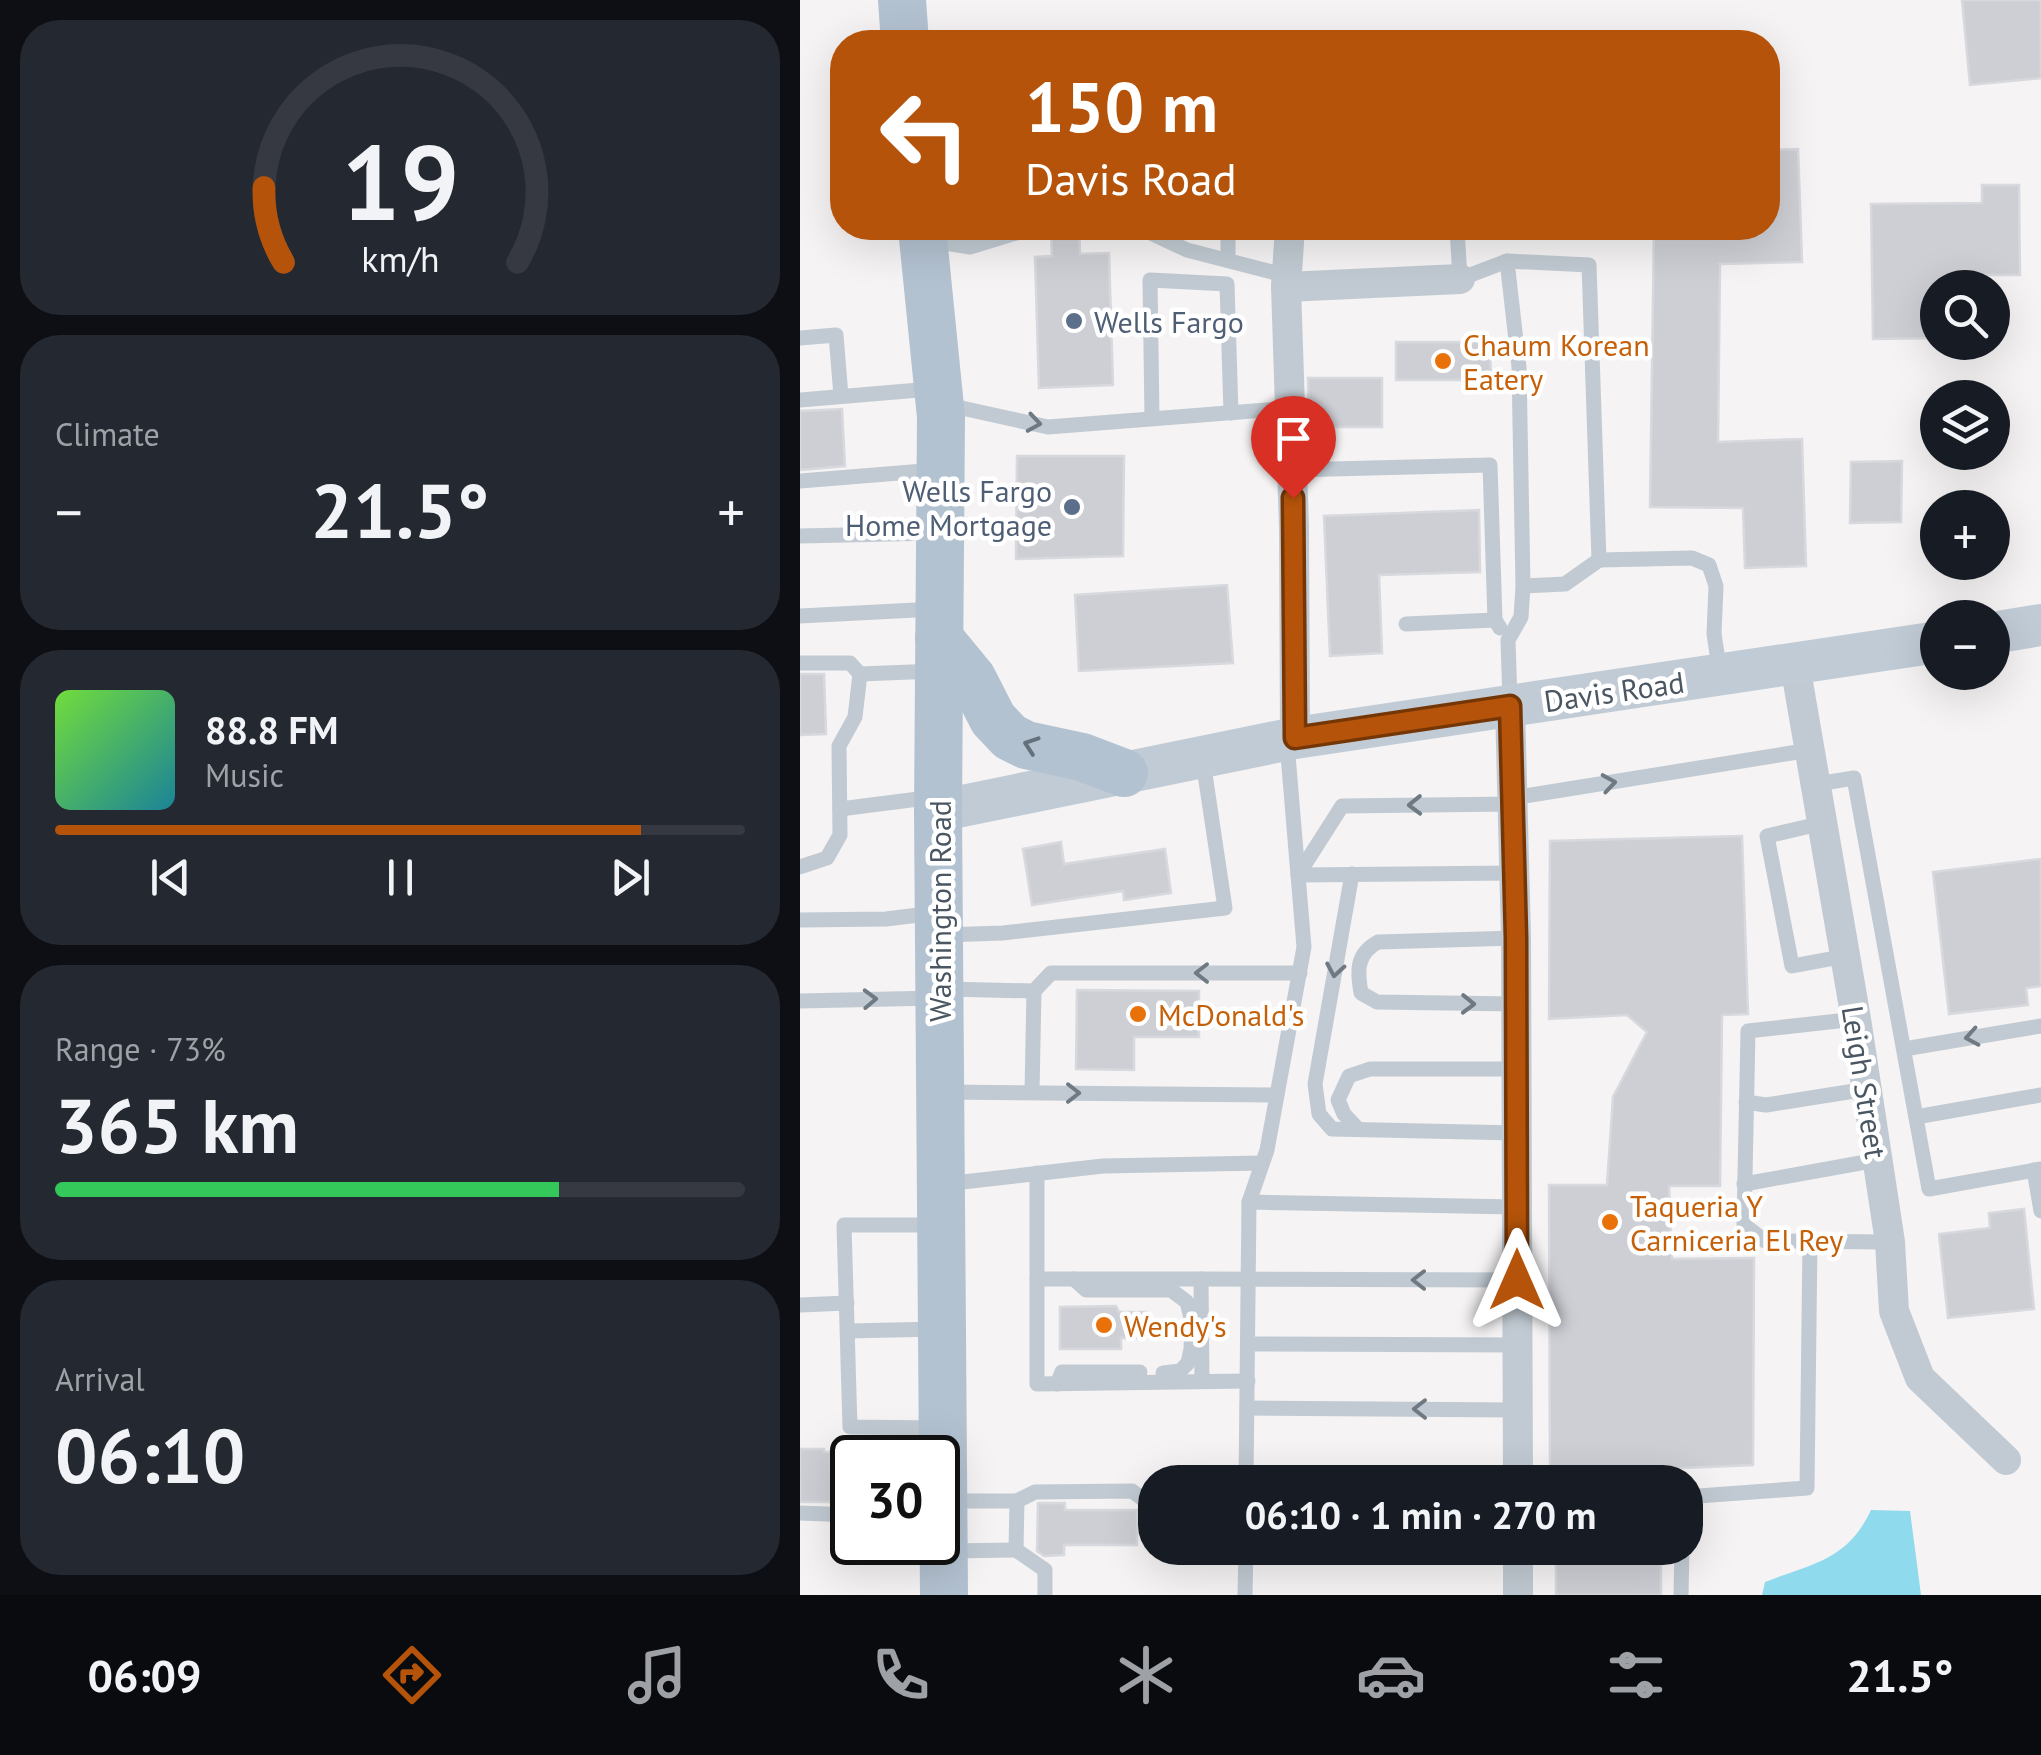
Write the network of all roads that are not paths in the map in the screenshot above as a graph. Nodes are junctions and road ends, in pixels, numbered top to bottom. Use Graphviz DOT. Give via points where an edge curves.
graph roads {
  1 [pos="902,0"];
  2 [pos="905,30"];
  3 [pos="924,240"];
  4 [pos="946,240"];
  5 [pos="996,240"];
  6 [pos="1166,240"];
  7 [pos="1228,240"];
  8 [pos="1289,240"];
  9 [pos="1458,240"];
  10 [pos="1228,260"];
  11 [pos="1507,261"];
  12 [pos="1460,279"];
  13 [pos="1287,281"];
  14 [pos="800,338"];
  15 [pos="840,396"];
  16 [pos="938,396"];
  17 [pos="800,400"];
  18 [pos="1290,408"];
  19 [pos="1231,412"];
  20 [pos="1152,418"];
  21 [pos="940,470"];
  22 [pos="1292,470"];
  23 [pos="800,481"];
  24 [pos="940,534"];
  25 [pos="800,536"];
  26 [pos="1599,560"];
  27 [pos="1523,586"];
  28 [pos="800,616"];
  29 [pos="1495,620"];
  30 [pos="1406,624"];
  31 [pos="2041,625"];
  32 [pos="2010,630"];
  33 [pos="939,639"];
  34 [pos="1508,640"];
  35 [pos="1920,645"];
  36 [pos="800,663"];
  37 [pos="1796,665"];
  38 [pos="860,674"];
  39 [pos="1720,676"];
  40 [pos="1510,706"];
  41 [pos="1291,739"];
  42 [pos="1810,750"];
  43 [pos="1203,757"];
  44 [pos="1124,773"];
  45 [pos="1817,784"];
  46 [pos="1513,801"];
  47 [pos="938,804"];
  48 [pos="840,808"];
  49 [pos="1824,823"];
  50 [pos="800,868"];
  51 [pos="1514,873"];
  52 [pos="1298,874"];
  53 [pos="1352,874"];
  54 [pos="800,920"];
  55 [pos="939,924"];
  56 [pos="1516,938"];
  57 [pos="1846,956"];
  58 [pos="1300,974"];
  59 [pos="1034,991"];
  60 [pos="939,994"];
  61 [pos="800,1001"];
  62 [pos="1516,1004"];
  63 [pos="1856,1019"];
  64 [pos="2041,1026"];
  65 [pos="1904,1049"];
  66 [pos="1516,1069"];
  67 [pos="1866,1089"];
  68 [pos="940,1092"];
  69 [pos="1032,1092"];
  70 [pos="1277,1094"];
  71 [pos="2041,1095"];
  72 [pos="1746,1102"];
  73 [pos="1916,1117"];
  74 [pos="1358,1130"];
  75 [pos="1517,1133"];
  76 [pos="1877,1160"];
  77 [pos="1262,1163"];
  78 [pos="2038,1169"];
  79 [pos="1037,1173"];
  80 [pos="1744,1184"];
  81 [pos="1249,1202"];
  82 [pos="941,1204"];
  83 [pos="1517,1206"];
  84 [pos="2041,1211"];
  85 [pos="1810,1241"];
  86 [pos="1890,1242"];
  87 [pos="1074,1278"];
  88 [pos="1201,1278"];
  89 [pos="1037,1279"];
  90 [pos="1249,1279"];
  91 [pos="1517,1280"];
  92 [pos="847,1303"];
  93 [pos="800,1304"];
  94 [pos="942,1328"];
  95 [pos="848,1331"];
  96 [pos="1248,1344"];
  97 [pos="1517,1345"];
  98 [pos="1202,1381"];
  99 [pos="1248,1381"];
  100 [pos="1057,1384"];
  101 [pos="1247,1408"];
  102 [pos="1517,1410"];
  103 [pos="943,1428"];
  104 [pos="943,1435"];
  105 [pos="2006,1460"];
  106 [pos="1246,1465"];
  107 [pos="1518,1465"];
  108 [pos="960,1489"];
  109 [pos="1138,1495"];
  110 [pos="1703,1496"];
  111 [pos="1017,1501"];
  112 [pos="800,1513"];
  113 [pos="830,1514"];
  114 [pos="1016,1550"];
  115 [pos="1246,1565"];
  116 [pos="1518,1565"];
  117 [pos="1682,1565"];
  118 [pos="944,1573"];
  119 [pos="1046,1595"];
  120 [pos="1245,1595"];
  121 [pos="1518,1595"];
  122 [pos="1681,1595"];
  1 -- 2 [label="main road"];
  3 -- 16 [label="main road, Washington Road"];
  4 -- 5 [label="lane" via="970,247"];
  6 -- 10 [label="lane"];
  7 -- 10 [label="lane"];
  8 -- 13 [label="street"];
  9 -- 12 [label="lane"];
  10 -- 13 [label="lane"];
  11 -- 12 [label="lane"];
  11 -- 26 [label="lane" via="1589,265"];
  11 -- 27 [label="lane" via="1519,368"];
  12 -- 13 [label="street"];
  13 -- 18 [label="street"];
  14 -- 15 [label="lane" via="836,335"];
  15 -- 16 [label="lane"];
  15 -- 17 [label="lane"];
  16 -- 20 [label="lane, one-way" via="1048,426"];
  16 -- 21 [label="main road, Washington Road"];
  18 -- 19 [label="lane"];
  18 -- 22 [label="street"];
  19 -- 20 [label="lane"];
  19 -- 20 [label="lane" via="1227,284 1150,280"];
  21 -- 23 [label="lane"];
  21 -- 24 [label="main road, Washington Road"];
  22 -- 29 [label="lane" via="1490,464"];
  22 -- 41 [label="street"];
  24 -- 25 [label="lane"];
  24 -- 33 [label="main road, Washington Road"];
  26 -- 27 [label="lane" via="1564,584"];
  26 -- 39 [label="lane" via="1692,558 1709,565"];
  27 -- 34 [label="lane" via="1521,616"];
  28 -- 33 [label="lane"];
  29 -- 30 [label="lane"];
  29 -- 34 [label="lane"];
  31 -- 32 [label="main road"];
  33 -- 38 [label="lane"];
  44 -- 33 [label="main road, one-way" via="1010,737"];
  33 -- 47 [label="main road, Washington Road"];
  34 -- 40 [label="lane"];
  35 -- 37 [label="main road, Davis Road"];
  36 -- 38 [label="lane" via="850,663"];
  37 -- 39 [label="main road, Davis Road"];
  37 -- 42 [label="street, Leigh Street"];
  38 -- 48 [label="lane" via="856,717 839,746"];
  39 -- 40 [label="main road, Davis Road"];
  40 -- 41 [label="main road, Davis Road"];
  40 -- 46 [label="street"];
  41 -- 43 [label="main road, Davis Road"];
  41 -- 52 [label="lane"];
  42 -- 45 [label="street, Leigh Street"];
  46 -- 42 [label="lane, one-way"];
  43 -- 44 [label="main road, Davis Road"];
  43 -- 55 [label="lane" via="1225,908 1003,934"];
  44 -- 47 [label="main road, Davis Road"];
  45 -- 49 [label="street, Leigh Street"];
  45 -- 65 [label="lane" via="1854,778"];
  46 -- 51 [label="street"];
  46 -- 52 [label="lane, one-way" via="1342,806"];
  47 -- 48 [label="lane"];
  47 -- 55 [label="main road, Washington Road"];
  48 -- 50 [label="lane" via="835,847 827,858"];
  49 -- 57 [label="street, Leigh Street"];
  49 -- 57 [label="lane" via="1767,836 1792,966"];
  51 -- 53 [label="lane"];
  51 -- 56 [label="street"];
  52 -- 53 [label="lane"];
  52 -- 58 [label="lane"];
  53 -- 74 [label="lane, one-way" via="1315,1084 1319,1114 1332,1129"];
  54 -- 55 [label="lane"];
  55 -- 60 [label="main road, Washington Road"];
  56 -- 62 [label="street"];
  56 -- 62 [label="lane, one-way" via="1378,942 1358,964 1362,993 1378,1002"];
  57 -- 63 [label="street, Leigh Street"];
  58 -- 59 [label="lane, one-way" via="1051,973"];
  58 -- 70 [label="lane"];
  59 -- 60 [label="lane"];
  59 -- 69 [label="lane"];
  61 -- 60 [label="lane, one-way"];
  60 -- 68 [label="main road, Washington Road"];
  62 -- 66 [label="street"];
  63 -- 67 [label="street, Leigh Street"];
  63 -- 72 [label="lane" via="1748,1032"];
  64 -- 65 [label="lane, one-way"];
  65 -- 73 [label="lane"];
  66 -- 74 [label="lane" via="1370,1069 1350,1076 1338,1100"];
  66 -- 75 [label="street"];
  67 -- 72 [label="lane" via="1766,1105"];
  67 -- 76 [label="street, Leigh Street"];
  68 -- 69 [label="lane"];
  68 -- 82 [label="main road, Washington Road"];
  69 -- 70 [label="lane, one-way"];
  70 -- 77 [label="lane"];
  71 -- 73 [label="lane"];
  72 -- 80 [label="lane"];
  73 -- 78 [label="lane" via="1929,1189"];
  74 -- 75 [label="lane"];
  75 -- 83 [label="street"];
  76 -- 80 [label="lane"];
  76 -- 86 [label="street, Leigh Street"];
  77 -- 79 [label="lane"];
  77 -- 81 [label="lane"];
  78 -- 84 [label="lane"];
  79 -- 82 [label="lane"];
  79 -- 89 [label="lane"];
  80 -- 85 [label="lane" via="1744,1226 1766,1240"];
  81 -- 83 [label="lane"];
  81 -- 90 [label="lane"];
  82 -- 92 [label="lane" via="844,1225"];
  82 -- 94 [label="main road, Washington Road"];
  83 -- 91 [label="street"];
  85 -- 86 [label="lane"];
  85 -- 110 [label="lane" via="1806,1488"];
  86 -- 105 [label="street, Leigh Street" via="1894,1311 1920,1378"];
  87 -- 88 [label="lane"];
  87 -- 89 [label="lane"];
  87 -- 100 [label="lane" via="1086,1290 1171,1290 1186,1302 1191,1349 1180,1371 1062,1372"];
  88 -- 90 [label="lane"];
  88 -- 98 [label="lane"];
  89 -- 100 [label="lane" via="1037,1384"];
  91 -- 90 [label="lane, one-way"];
  90 -- 96 [label="lane"];
  91 -- 97 [label="street"];
  92 -- 93 [label="lane"];
  92 -- 95 [label="lane"];
  94 -- 95 [label="lane"];
  94 -- 103 [label="main road, Washington Road"];
  95 -- 103 [label="lane" via="850,1427"];
  96 -- 97 [label="lane"];
  96 -- 99 [label="lane"];
  97 -- 102 [label="street"];
  98 -- 99 [label="lane"];
  98 -- 100 [label="lane"];
  99 -- 101 [label="lane"];
  102 -- 101 [label="lane, one-way"];
  101 -- 106 [label="lane"];
  102 -- 107 [label="street"];
  103 -- 104 [label="main road, Washington Road"];
  108 -- 111 [label="lane"];
  109 -- 111 [label="lane" via="1035,1492"];
  111 -- 114 [label="lane"];
  112 -- 113 [label="lane"];
  114 -- 118 [label="lane"];
  114 -- 119 [label="lane" via="1045,1570"];
  115 -- 120 [label="lane"];
  116 -- 121 [label="street"];
  117 -- 122 [label="lane"];
}
